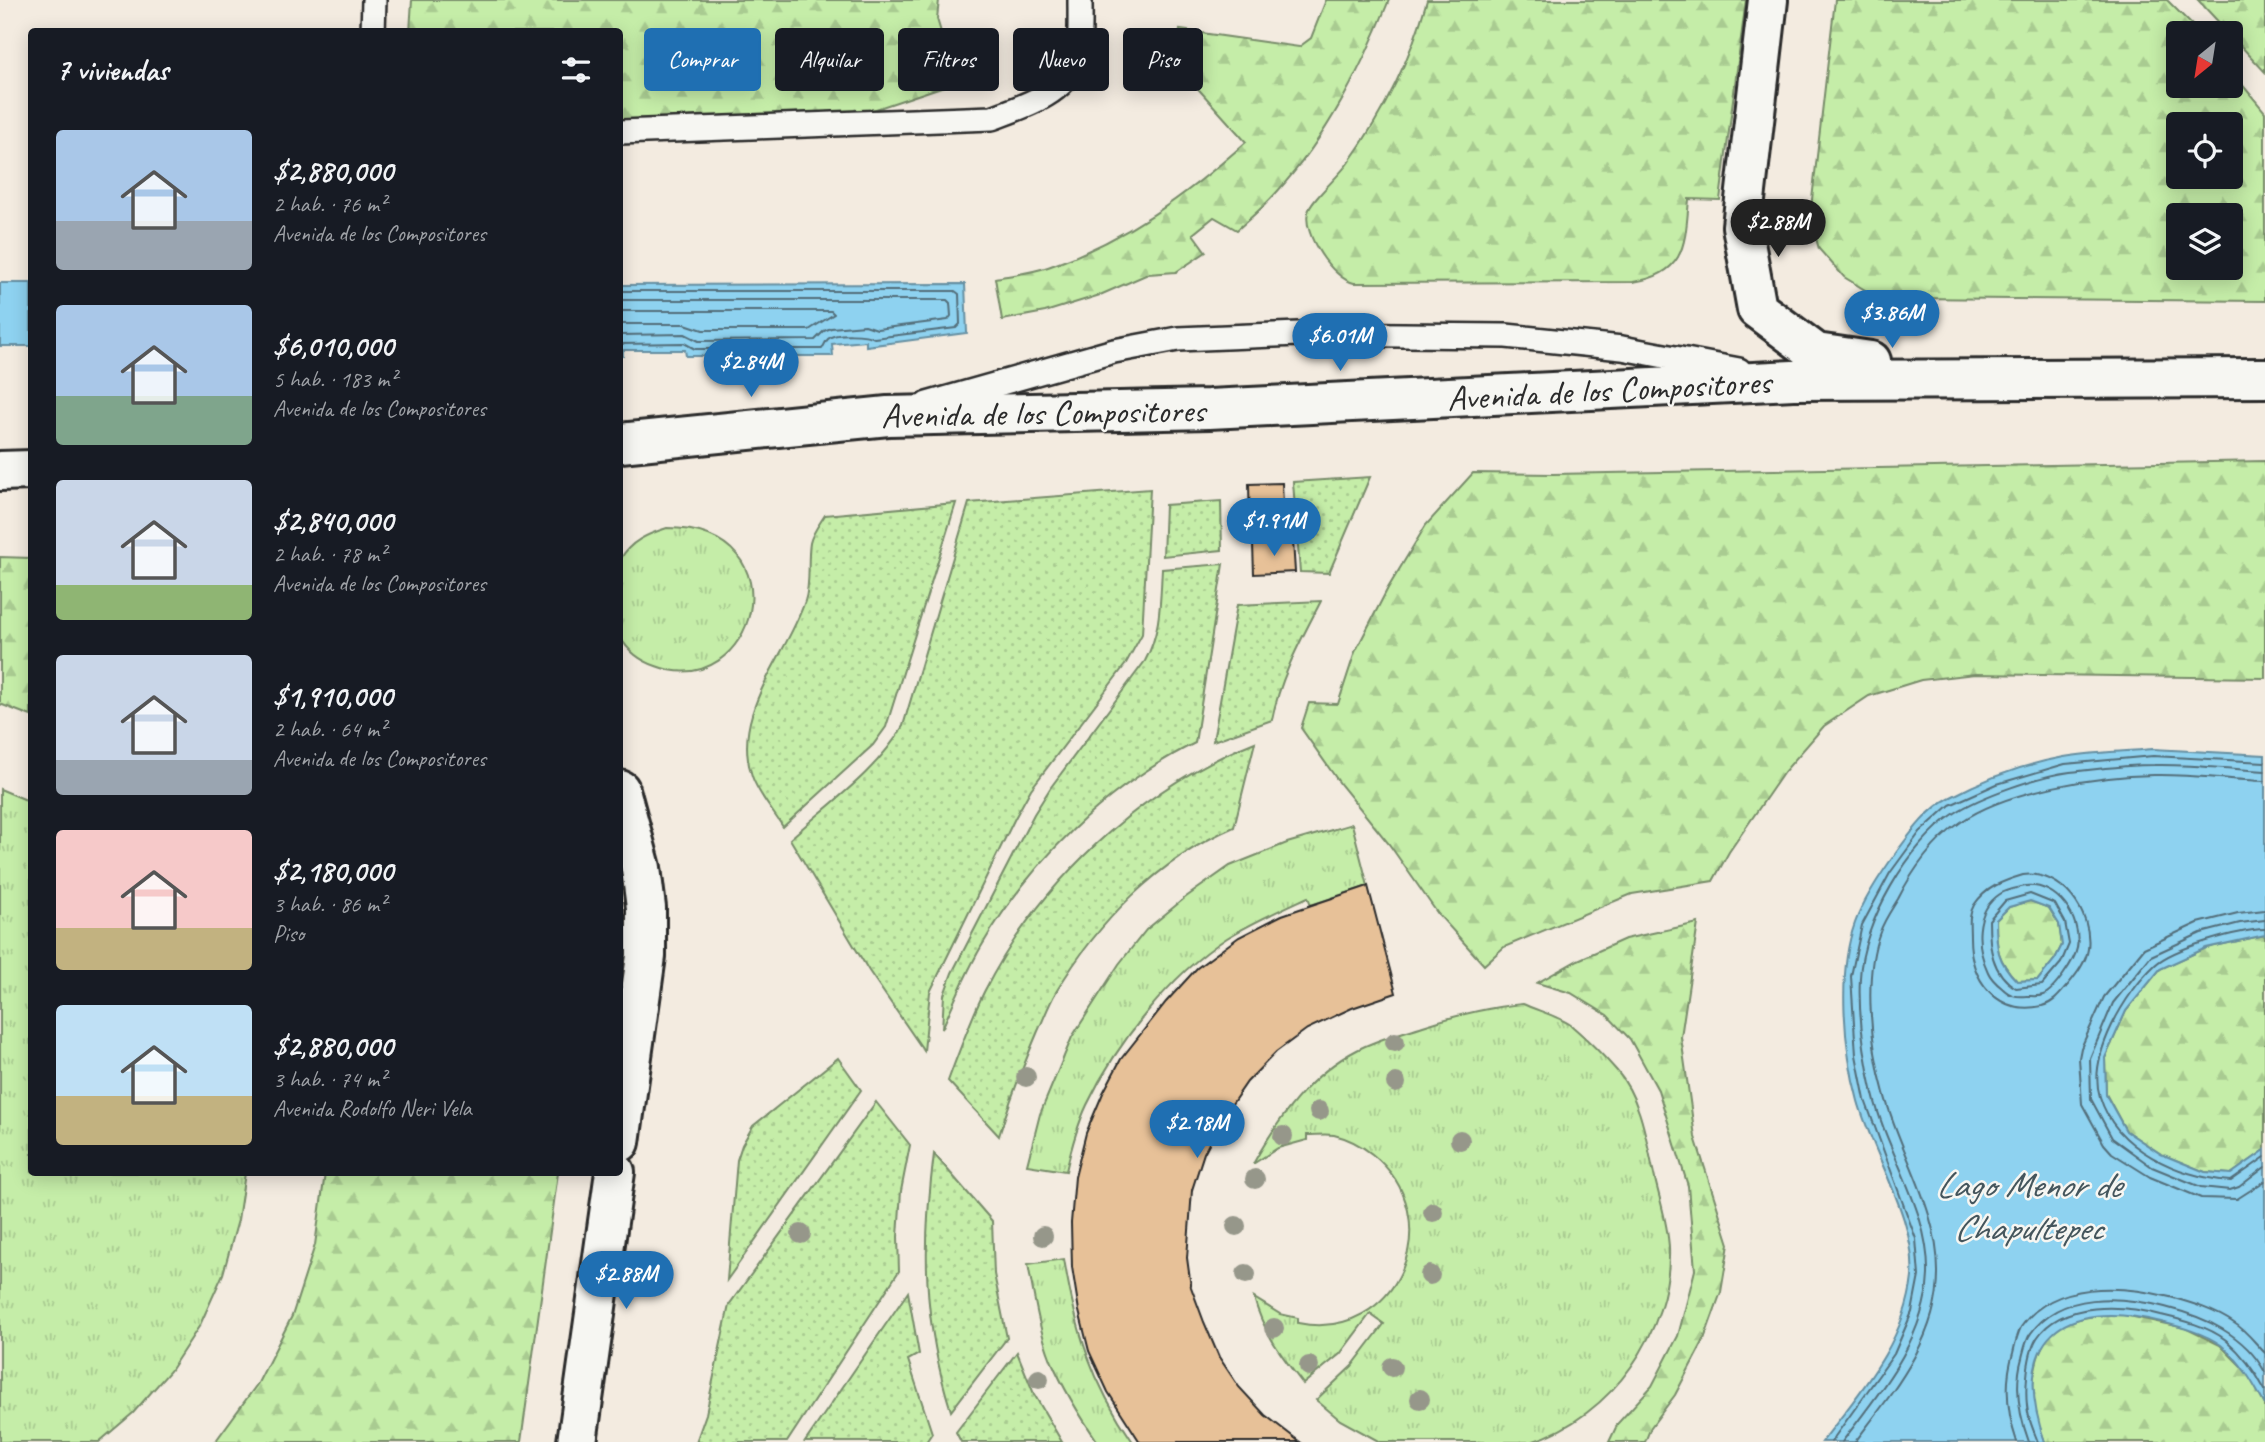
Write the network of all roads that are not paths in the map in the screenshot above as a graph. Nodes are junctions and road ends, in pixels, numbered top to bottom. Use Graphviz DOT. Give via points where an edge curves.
graph roads {
  1 [pos="374,0"];
  2 [pos="1080,0"];
  3 [pos="1768,0"];
  4 [pos="373,28"];
  5 [pos="623,132"];
  6 [pos="2265,378"];
  7 [pos="1991,379"];
  8 [pos="1793,380"];
  9 [pos="888,416"];
  10 [pos="623,443"];
  11 [pos="28,470"];
  12 [pos="0,471"];
  13 [pos="623,801"];
  14 [pos="623,1121"];
  15 [pos="614,1176"];
  16 [pos="577,1442"];
  1 -- 4 [label="lane"];
  2 -- 5 [label="lane" via="1078,60 1061,83 1036,102 992,118"];
  3 -- 7 [label="street" via="1742,226 1757,309 1816,353"];
  6 -- 7 [label="street, Avenida de los Compositores"];
  7 -- 8 [label="street, Avenida de los Compositores"];
  8 -- 9 [label="street, Avenida de los Compositores" via="1209,410"];
  8 -- 9 [label="lane" via="1622,348 1519,337 1415,334 1178,339 1034,372"];
  9 -- 10 [label="street, Avenida de los Compositores"];
  11 -- 12 [label="street"];
  13 -- 14 [label="street" via="641,868 646,956"];
  15 -- 16 [label="street"];
}
